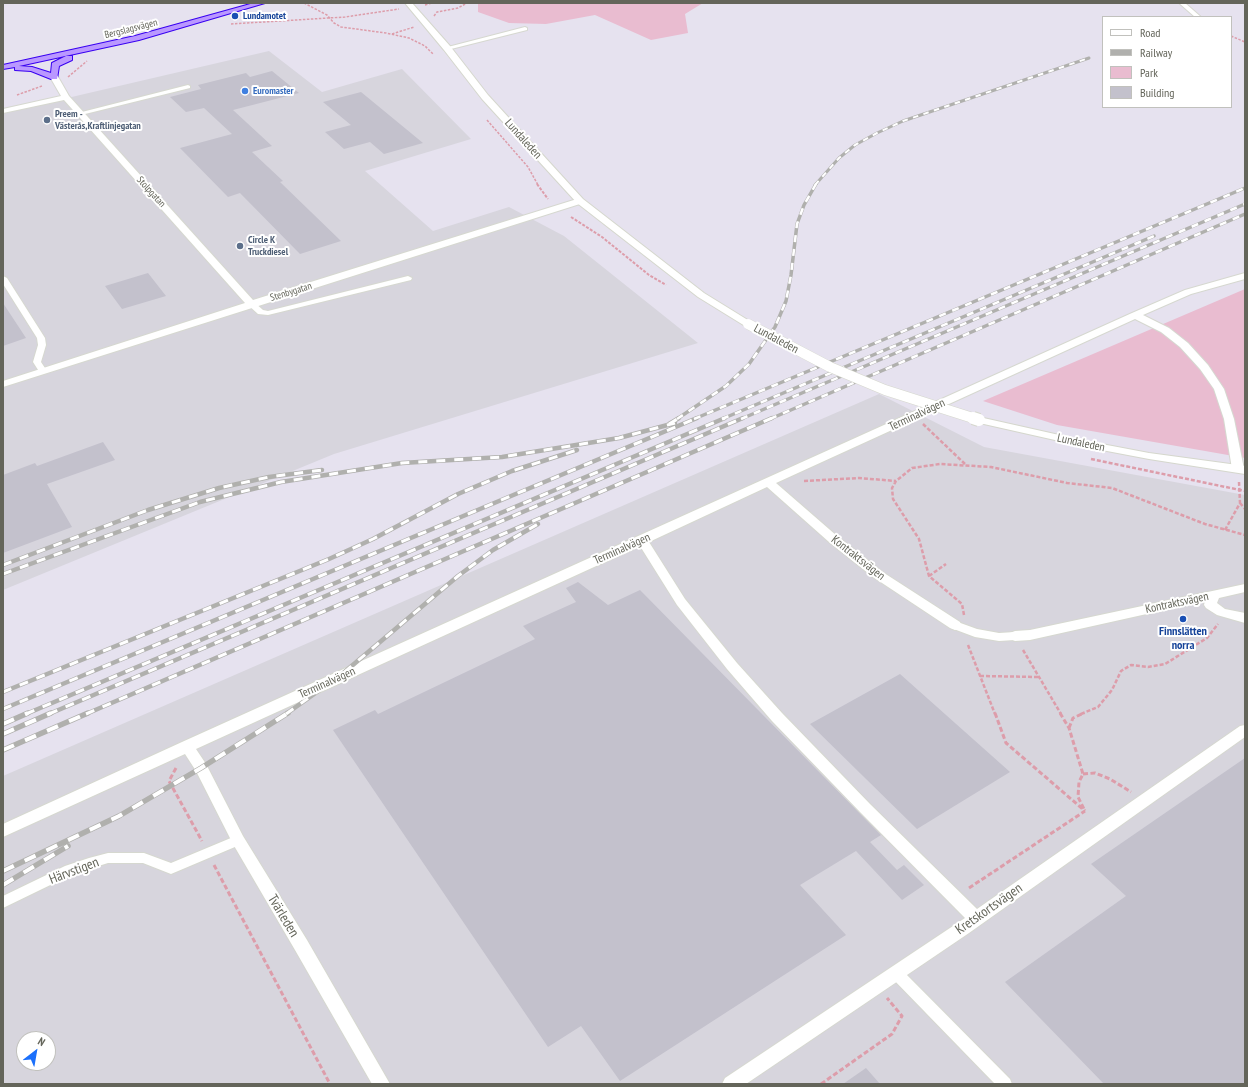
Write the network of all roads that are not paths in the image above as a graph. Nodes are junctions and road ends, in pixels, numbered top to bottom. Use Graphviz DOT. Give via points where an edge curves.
graph roads {
  1 [pos="239,3"];
  2 [pos="262,3"];
  3 [pos="408,3"];
  4 [pos="1182,3"];
  5 [pos="399,6"];
  6 [pos="417,12"];
  7 [pos="1197,16"];
  8 [pos="525,29"];
  9 [pos="447,48"];
  10 [pos="90,49"];
  11 [pos="3,61"];
  12 [pos="3,68"];
  13 [pos="55,79"];
  14 [pos="188,87"];
  15 [pos="66,97"];
  16 [pos="3,111"];
  17 [pos="81,113"];
  18 [pos="580,201"];
  19 [pos="1245,276"];
  20 [pos="3,278"];
  21 [pos="408,278"];
  22 [pos="251,304"];
  23 [pos="1135,315"];
  24 [pos="43,372"];
  25 [pos="3,384"];
  26 [pos="1241,469"];
  27 [pos="768,482"];
  28 [pos="642,540"];
  29 [pos="1245,588"];
  30 [pos="1214,595"];
  31 [pos="1245,618"];
  32 [pos="958,626"];
  33 [pos="1015,636"];
  34 [pos="1245,730"];
  35 [pos="188,746"];
  36 [pos="3,831"];
  37 [pos="238,840"];
  38 [pos="3,902"];
  39 [pos="976,918"];
  40 [pos="896,973"];
  41 [pos="381,1084"];
  42 [pos="732,1084"];
  43 [pos="1005,1084"];
  1 -- 11 [label="highway, Bergslagsvägen" via="102,39"];
  2 -- 10 [label="highway, Bergslagsvägen"];
  3 -- 6 [label="street, Lundaleden"];
  4 -- 7 [label="lane"];
  5 -- 6 [label="street, Lundaleden"];
  6 -- 9 [label="street, Lundaleden"];
  8 -- 9 [label="lane"];
  9 -- 18 [label="street, Lundaleden" via="490,102"];
  10 -- 12 [label="highway, Bergslagsvägen"];
  10 -- 13 [label="highway" via="55,65"];
  12 -- 13 [label="highway" via="32,69"];
  13 -- 15 [label="street, Stolpgatan"];
  14 -- 17 [label="lane"];
  15 -- 16 [label="street"];
  15 -- 17 [label="street, Stolpgatan"];
  17 -- 22 [label="street, Stolpgatan"];
  18 -- 22 [label="street, Stenbygatan"];
  18 -- 26 [label="street, Lundaleden, bridge" via="701,295 778,341 885,390 979,420 1100,447"];
  19 -- 23 [label="street, Terminalvägen" via="1188,292"];
  20 -- 24 [label="lane" via="41,338 42,345 37,362"];
  21 -- 22 [label="lane" via="268,313 261,312"];
  22 -- 24 [label="street, Stenbygatan"];
  23 -- 26 [label="street" via="1165,330 1184,345 1204,367 1219,389"];
  23 -- 27 [label="street, Terminalvägen"];
  24 -- 25 [label="street, Stenbygatan"];
  27 -- 28 [label="street, Terminalvägen"];
  27 -- 32 [label="street, Kontraktsvägen" via="877,574"];
  28 -- 35 [label="street, Terminalvägen"];
  28 -- 39 [label="street" via="681,602 777,717"];
  29 -- 30 [label="street, Kontraktsvägen"];
  30 -- 31 [label="street" via="1210,605 1227,615"];
  30 -- 33 [label="street, Kontraktsvägen" via="1030,635"];
  32 -- 33 [label="lane" via="975,633 999,637"];
  34 -- 39 [label="street, Kretskortsvägen"];
  35 -- 36 [label="street, Terminalvägen"];
  35 -- 37 [label="street, Tvärleden"];
  37 -- 38 [label="lane, Härvstigen" via="171,869 144,858 108,858 69,870"];
  37 -- 41 [label="street, Tvärleden"];
  39 -- 40 [label="street, Kretskortsvägen"];
  40 -- 42 [label="street, Kretskortsvägen"];
  40 -- 43 [label="lane"];
}
